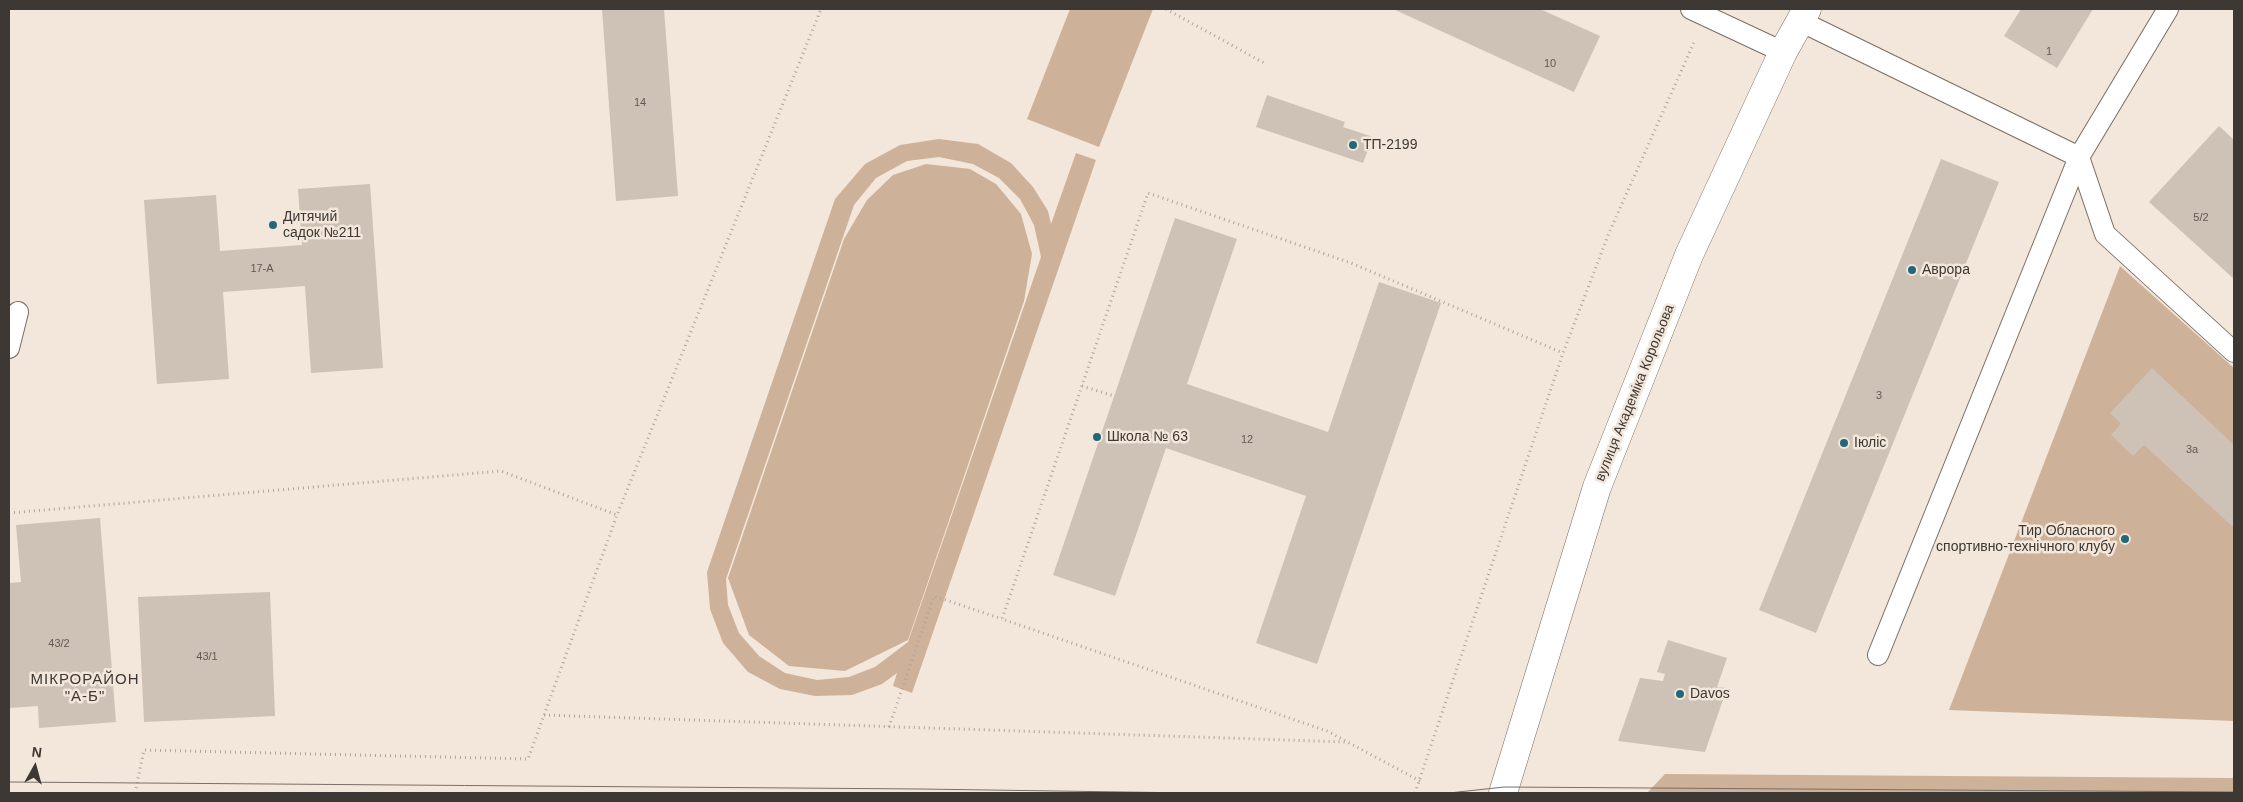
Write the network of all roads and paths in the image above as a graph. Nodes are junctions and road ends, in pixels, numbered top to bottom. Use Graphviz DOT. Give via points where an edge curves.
graph roads {
  1 [pos="822,9"];
  2 [pos="1166,9"];
  3 [pos="2168,9"];
  4 [pos="1698,12"];
  5 [pos="1803,15"];
  6 [pos="1784,52"];
  7 [pos="1266,64"];
  8 [pos="2079,157"];
  9 [pos="18,312"];
  10 [pos="9,348"];
  11 [pos="2234,352"];
  12 [pos="1563,353"];
  13 [pos="1082,386"];
  14 [pos="1114,396"];
  15 [pos="9,513"];
  16 [pos="616,515"];
  17 [pos="1002,619"];
  18 [pos="1878,655"];
  19 [pos="544,715"];
  20 [pos="889,727"];
  21 [pos="1346,742"];
  22 [pos="1420,780"];
  23 [pos="135,793"];
  24 [pos="1415,793"];
  25 [pos="1503,793"];
  1 -- 16 [label="path"];
  2 -- 7 [label="path"];
  3 -- 8 [label="lane"];
  4 -- 6 [label="lane"];
  4 -- 12 [label="path"];
  5 -- 6 [label="main road, вулиця Академіка Корольова"];
  5 -- 8 [label="lane"];
  6 -- 25 [label="main road, вулиця Академіка Корольова" via="1689,255 1597,488"];
  8 -- 11 [label="lane" via="2105,234"];
  8 -- 18 [label="lane"];
  9 -- 10 [label="lane"];
  12 -- 13 [label="path" via="1351,263 1148,193"];
  12 -- 22 [label="path"];
  13 -- 14 [label="path"];
  13 -- 17 [label="path"];
  15 -- 16 [label="path" via="501,471"];
  16 -- 19 [label="path"];
  17 -- 20 [label="path" via="934,596"];
  17 -- 21 [label="path" via="1327,730"];
  19 -- 20 [label="path"];
  19 -- 23 [label="path" via="528,759 144,750"];
  20 -- 21 [label="path"];
  21 -- 22 [label="path"];
  22 -- 24 [label="path"];
}
